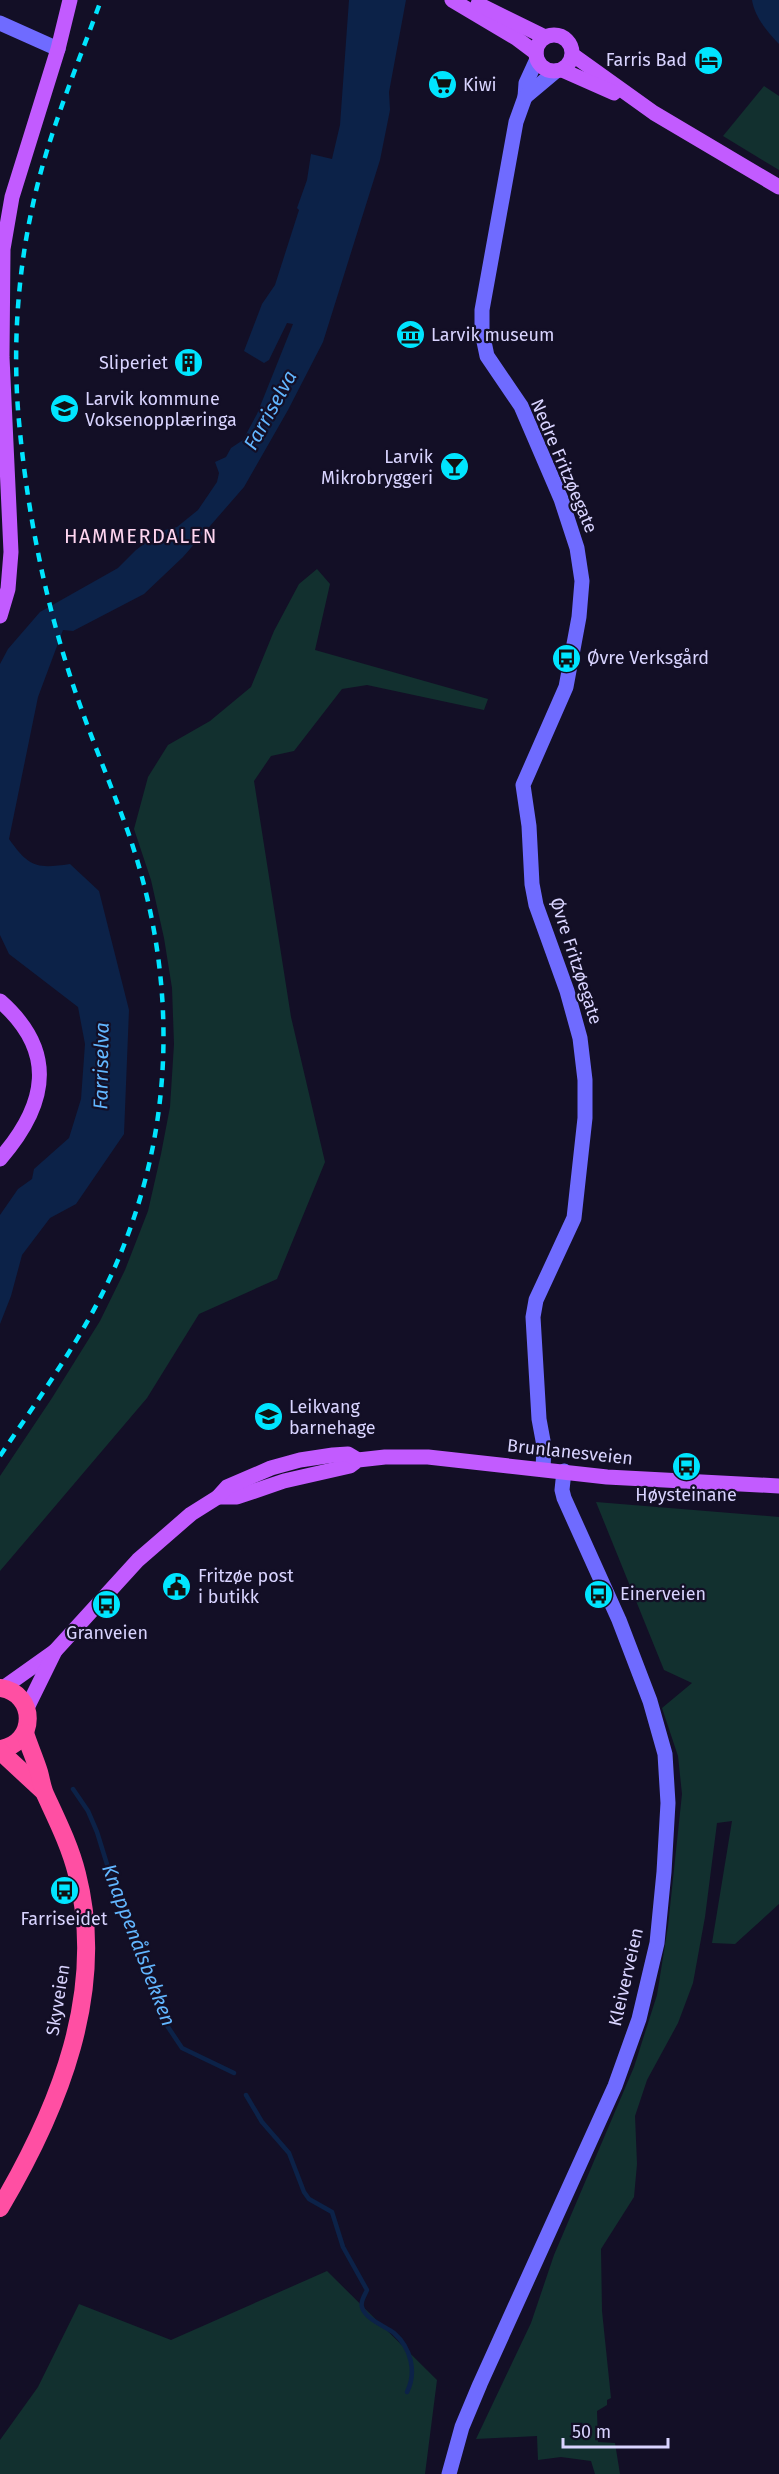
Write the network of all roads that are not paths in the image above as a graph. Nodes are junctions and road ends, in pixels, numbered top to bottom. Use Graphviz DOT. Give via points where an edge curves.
graph roads {
  1 [pos="70,0"];
  2 [pos="77,0"];
  3 [pos="452,0"];
  4 [pos="469,0"];
  5 [pos="0,22"];
  6 [pos="545,37"];
  7 [pos="58,49"];
  8 [pos="573,55"];
  9 [pos="536,56"];
  10 [pos="559,70"];
  11 [pos="525,97"];
  12 [pos="654,112"];
  13 [pos="779,187"];
  14 [pos="0,616"];
  15 [pos="554,716"];
  16 [pos="0,1001"];
  17 [pos="0,1159"];
  18 [pos="543,1469"];
  19 [pos="564,1472"];
  20 [pos="779,1486"];
  21 [pos="55,1651"];
  22 [pos="2,1688"];
  23 [pos="27,1708"];
  24 [pos="25,1733"];
  25 [pos="0,1750"];
  26 [pos="44,1791"];
  27 [pos="0,2208"];
  28 [pos="449,2474"];
  1 -- 7 [label="main road"];
  2 -- 7 [label="main road"];
  3 -- 9 [label="main road" via="516,38"];
  4 -- 6 [label="main road"];
  5 -- 7 [label="main road"];
  6 -- 8 [label="main road" via="564,38"];
  6 -- 9 [label="main road"];
  7 -- 14 [label="main road" via="12,197 3,249 2,357 11,552 8,589"];
  8 -- 10 [label="main road"];
  8 -- 12 [label="main road"];
  9 -- 10 [label="main road" via="545,69"];
  9 -- 11 [label="main road, Nedre Fritzøegate" via="525,83"];
  10 -- 11 [label="main road"];
  10 -- 12 [label="main road"];
  11 -- 15 [label="main road, Nedre Fritzøegate" via="510,154 482,310 482,332 487,356 520,406 578,548 581,609 566,687"];
  12 -- 13 [label="main road"];
  15 -- 18 [label="main road, Øvre Fritzøegate" via="523,785 536,905 581,1041 585,1118 574,1218 536,1300 533,1317"];
  16 -- 17 [label="main road" via="27,1031 39,1057 40,1076 38,1097 29,1119"];
  18 -- 19 [label="main road, Brunlanesveien"];
  18 -- 21 [label="main road, Brunlanesveien" via="428,1457 358,1460 348,1454 294,1462 240,1480 147,1551"];
  19 -- 20 [label="main road, Brunlanesveien"];
  19 -- 28 [label="main road, Kleiverveien" via="564,1498 619,1620 650,1701 665,1754 667,1828 657,1943 639,2019 615,2086 480,2384 462,2427"];
  21 -- 22 [label="main road, Brunlanesveien"];
  21 -- 23 [label="main road, Brunlanesveien"];
  22 -- 23 [label="highway" via="20,1697"];
  23 -- 24 [label="highway"];
  24 -- 25 [label="highway" via="16,1743"];
  24 -- 26 [label="highway, Skyveien"];
  25 -- 26 [label="highway, Skyveien"];
  26 -- 27 [label="highway, Skyveien" via="68,1845 81,1891 85,1986 76,2034 59,2088"];
}
